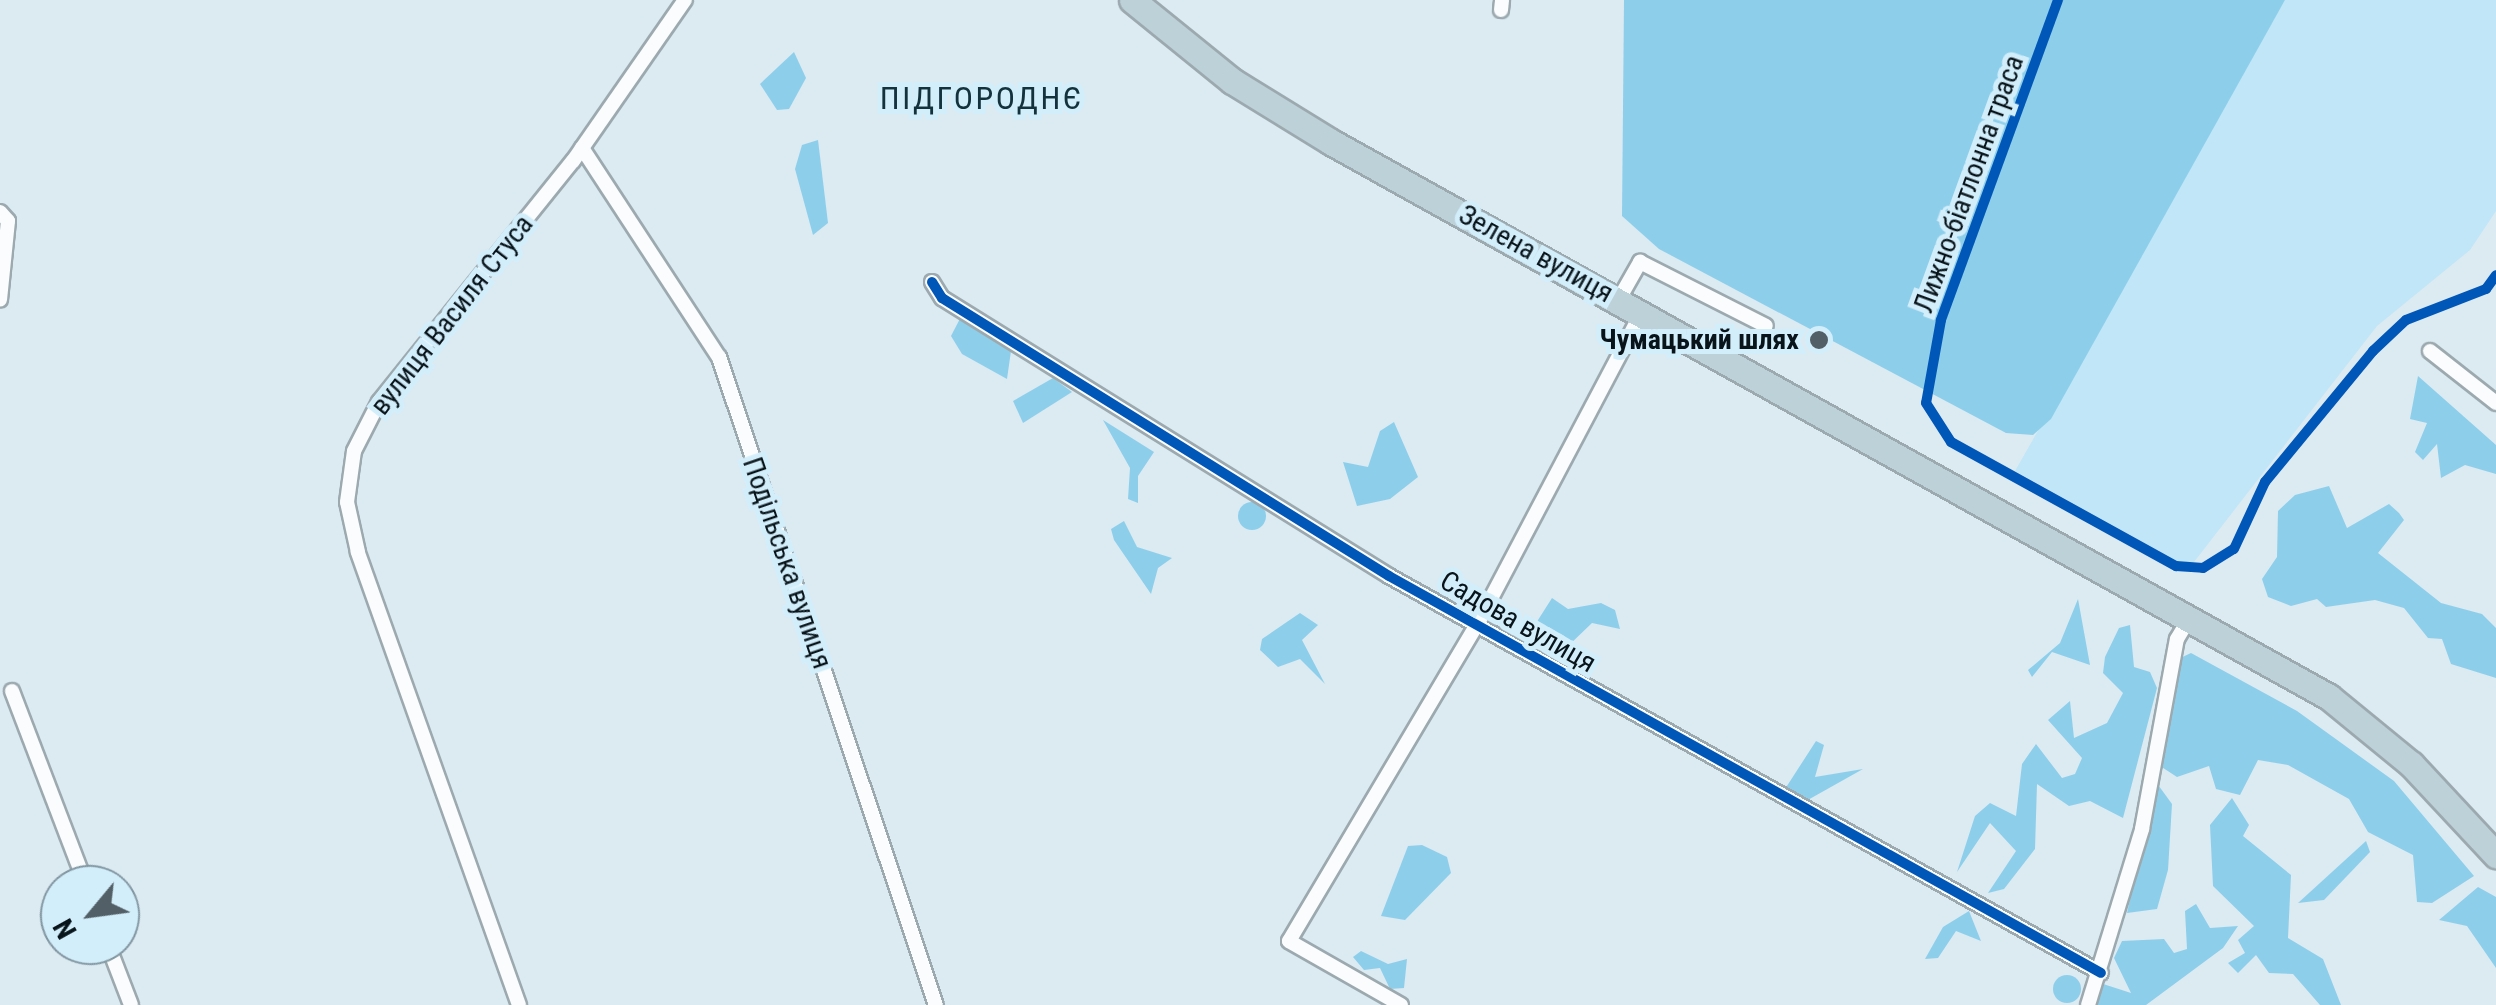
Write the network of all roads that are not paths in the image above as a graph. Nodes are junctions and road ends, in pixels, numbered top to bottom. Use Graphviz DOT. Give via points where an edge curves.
graph roads {
  1 [pos="684,0"];
  2 [pos="1132,0"];
  3 [pos="582,148"];
  4 [pos="0,212"];
  5 [pos="932,282"];
  6 [pos="1619,299"];
  7 [pos="0,300"];
  8 [pos="1642,312"];
  9 [pos="1766,326"];
  10 [pos="2430,351"];
  11 [pos="2496,403"];
  12 [pos="2192,615"];
  13 [pos="1478,623"];
  14 [pos="12,691"];
  15 [pos="2493,844"];
  16 [pos="78,865"];
  17 [pos="116,965"];
  18 [pos="2101,973"];
  19 [pos="131,1005"];
  20 [pos="519,1005"];
  21 [pos="936,1005"];
  22 [pos="1400,1005"];
  23 [pos="2088,1005"];
  1 -- 3 [label="street, вулиця Василя Стуса"];
  2 -- 6 [label="highway, Зелена вулиця" via="1232,81"];
  3 -- 20 [label="street, вулиця Василя Стуса" via="379,402 354,451 348,502"];
  3 -- 21 [label="street, Подільська вулиця" via="719,357"];
  4 -- 7 [label="street" via="8,221"];
  5 -- 13 [label="street, Садова вулиця" via="942,298 1239,484"];
  6 -- 8 [label="highway, Зелена вулиця"];
  6 -- 9 [label="street" via="1640,262"];
  8 -- 12 [label="highway, Зелена вулиця"];
  8 -- 13 [label="street"];
  10 -- 11 [label="street"];
  12 -- 15 [label="highway, Зелена вулиця" via="2329,697"];
  12 -- 18 [label="street" via="2177,639 2142,829"];
  13 -- 18 [label="street, Садова вулиця"];
  13 -- 22 [label="street" via="1289,940"];
  14 -- 16 [label="street"];
  17 -- 19 [label="street"];
  18 -- 23 [label="street"];
}
